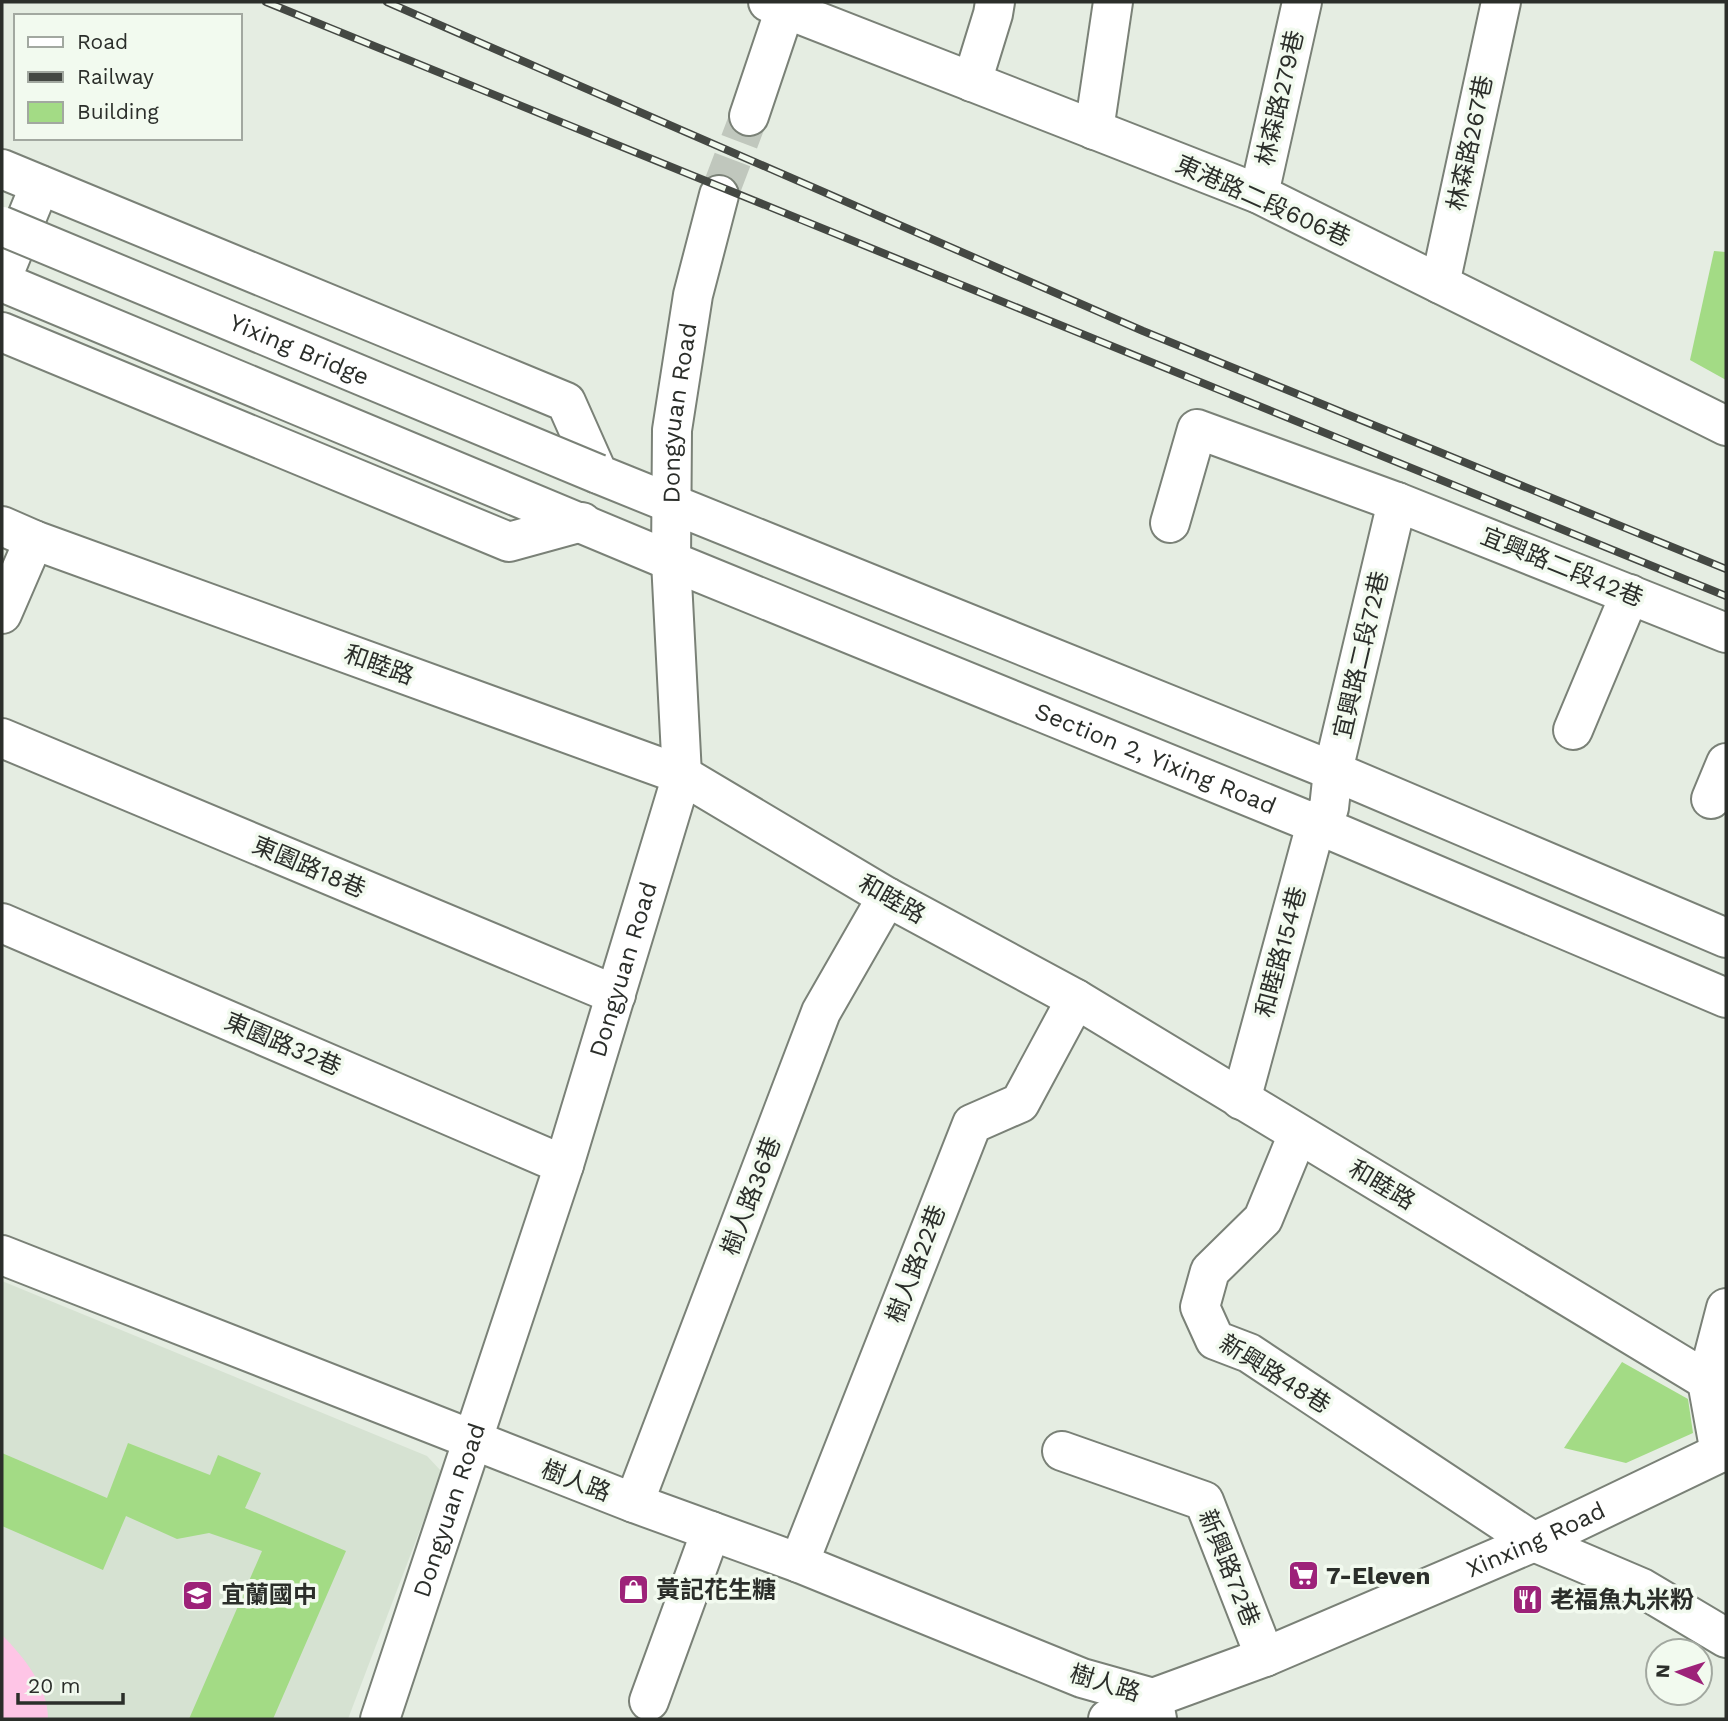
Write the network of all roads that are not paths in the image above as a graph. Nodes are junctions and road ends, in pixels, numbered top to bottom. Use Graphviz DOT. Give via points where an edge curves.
graph roads {
  1 [pos="995,2"];
  2 [pos="1113,2"];
  3 [pos="1302,2"];
  4 [pos="1501,2"];
  5 [pos="776,6"];
  6 [pos="972,82"];
  7 [pos="749,116"];
  8 [pos="1094,130"];
  9 [pos="2,169"];
  10 [pos="40,185"];
  11 [pos="1259,194"];
  12 [pos="719,195"];
  13 [pos="2,226"];
  14 [pos="2,280"];
  15 [pos="1440,284"];
  16 [pos="2,332"];
  17 [pos="1726,426"];
  18 [pos="598,474"];
  19 [pos="670,502"];
  20 [pos="1397,502"];
  21 [pos="582,522"];
  22 [pos="1170,523"];
  23 [pos="18,533"];
  24 [pos="671,561"];
  25 [pos="1630,594"];
  26 [pos="2,614"];
  27 [pos="1726,633"];
  28 [pos="1573,730"];
  29 [pos="2,738"];
  30 [pos="1726,763"];
  31 [pos="682,775"];
  32 [pos="1711,799"];
  33 [pos="1326,801"];
  34 [pos="887,897"];
  35 [pos="2,922"];
  36 [pos="1726,938"];
  37 [pos="616,995"];
  38 [pos="1726,998"];
  39 [pos="1076,999"];
  40 [pos="1241,1100"];
  41 [pos="1298,1134"];
  42 [pos="565,1165"];
  43 [pos="2,1255"];
  44 [pos="1726,1308"];
  45 [pos="1717,1386"];
  46 [pos="474,1441"];
  47 [pos="1062,1451"];
  48 [pos="1723,1452"];
  49 [pos="634,1503"];
  50 [pos="711,1531"];
  51 [pos="1534,1542"];
  52 [pos="799,1563"];
  53 [pos="1726,1638"];
  54 [pos="1265,1657"];
  55 [pos="649,1701"];
  56 [pos="1155,1709"];
  57 [pos="380,1719"];
  58 [pos="1108,1719"];
  1 -- 6 [label="street"];
  2 -- 8 [label="street"];
  3 -- 11 [label="street, 林森路279巷"];
  4 -- 15 [label="street, 林森路267巷"];
  5 -- 6 [label="street, 東港路二段606巷"];
  5 -- 7 [label="street"];
  6 -- 8 [label="street, 東港路二段606巷"];
  8 -- 11 [label="street, 東港路二段606巷"];
  9 -- 10 [label="street"];
  10 -- 14 [label="street"];
  10 -- 18 [label="street" via="566,402"];
  11 -- 15 [label="street, 東港路二段606巷"];
  12 -- 19 [label="street, Dongyuan Road" via="694,295 678,389"];
  13 -- 18 [label="street, Yixing Bridge, bridge"];
  14 -- 21 [label="street, Yixing Bridge"];
  15 -- 17 [label="street, 東港路二段606巷"];
  16 -- 21 [label="street" via="509,541"];
  18 -- 19 [label="street, Section 2, Yixing Road"];
  19 -- 24 [label="street, Dongyuan Road"];
  19 -- 33 [label="street, Section 2, Yixing Road"];
  20 -- 22 [label="street, 宜興路二段42巷" via="1197,429"];
  20 -- 25 [label="street, 宜興路二段42巷"];
  20 -- 33 [label="street, 宜興路二段72巷"];
  21 -- 24 [label="street, Section 2, Yixing Road"];
  23 -- 26 [label="street"];
  23 -- 31 [label="street, 和睦路"];
  24 -- 31 [label="street, Dongyuan Road"];
  24 -- 33 [label="street, Section 2, Yixing Road"];
  25 -- 27 [label="street, 宜興路二段42巷"];
  25 -- 28 [label="street"];
  29 -- 37 [label="street, 東園路18巷"];
  30 -- 32 [label="street"];
  31 -- 34 [label="street, 和睦路"];
  31 -- 37 [label="street, Dongyuan Road"];
  33 -- 36 [label="street, Section 2, Yixing Road"];
  33 -- 38 [label="street, Section 2, Yixing Road"];
  33 -- 40 [label="street, 和睦路154巷"];
  34 -- 39 [label="street, 和睦路"];
  34 -- 49 [label="street, 樹人路36巷" via="821,1012"];
  35 -- 42 [label="street, 東園路32巷"];
  37 -- 42 [label="street, Dongyuan Road"];
  39 -- 40 [label="street, 和睦路"];
  39 -- 52 [label="street, 樹人路22巷" via="1020,1103 972,1124"];
  40 -- 41 [label="street, 和睦路"];
  41 -- 45 [label="street, 和睦路"];
  41 -- 51 [label="street, 新興路48巷" via="1263,1219 1210,1271 1200,1307 1215,1340 1249,1353"];
  42 -- 46 [label="street, Dongyuan Road"];
  43 -- 46 [label="street, 樹人路"];
  44 -- 45 [label="street"];
  45 -- 48 [label="street"];
  46 -- 49 [label="street, 樹人路"];
  46 -- 57 [label="street, Dongyuan Road"];
  47 -- 54 [label="street, 新興路72巷" via="1204,1501"];
  48 -- 51 [label="street, Xinxing Road"];
  49 -- 50 [label="street, 樹人路"];
  50 -- 52 [label="street, 樹人路"];
  50 -- 55 [label="street"];
  51 -- 53 [label="street, 新興路48巷" via="1642,1588"];
  51 -- 54 [label="street, Xinxing Road"];
  52 -- 56 [label="street, 樹人路"];
  54 -- 56 [label="street, Xinxing Road"];
  56 -- 58 [label="street, Xinxing Road"];
}
